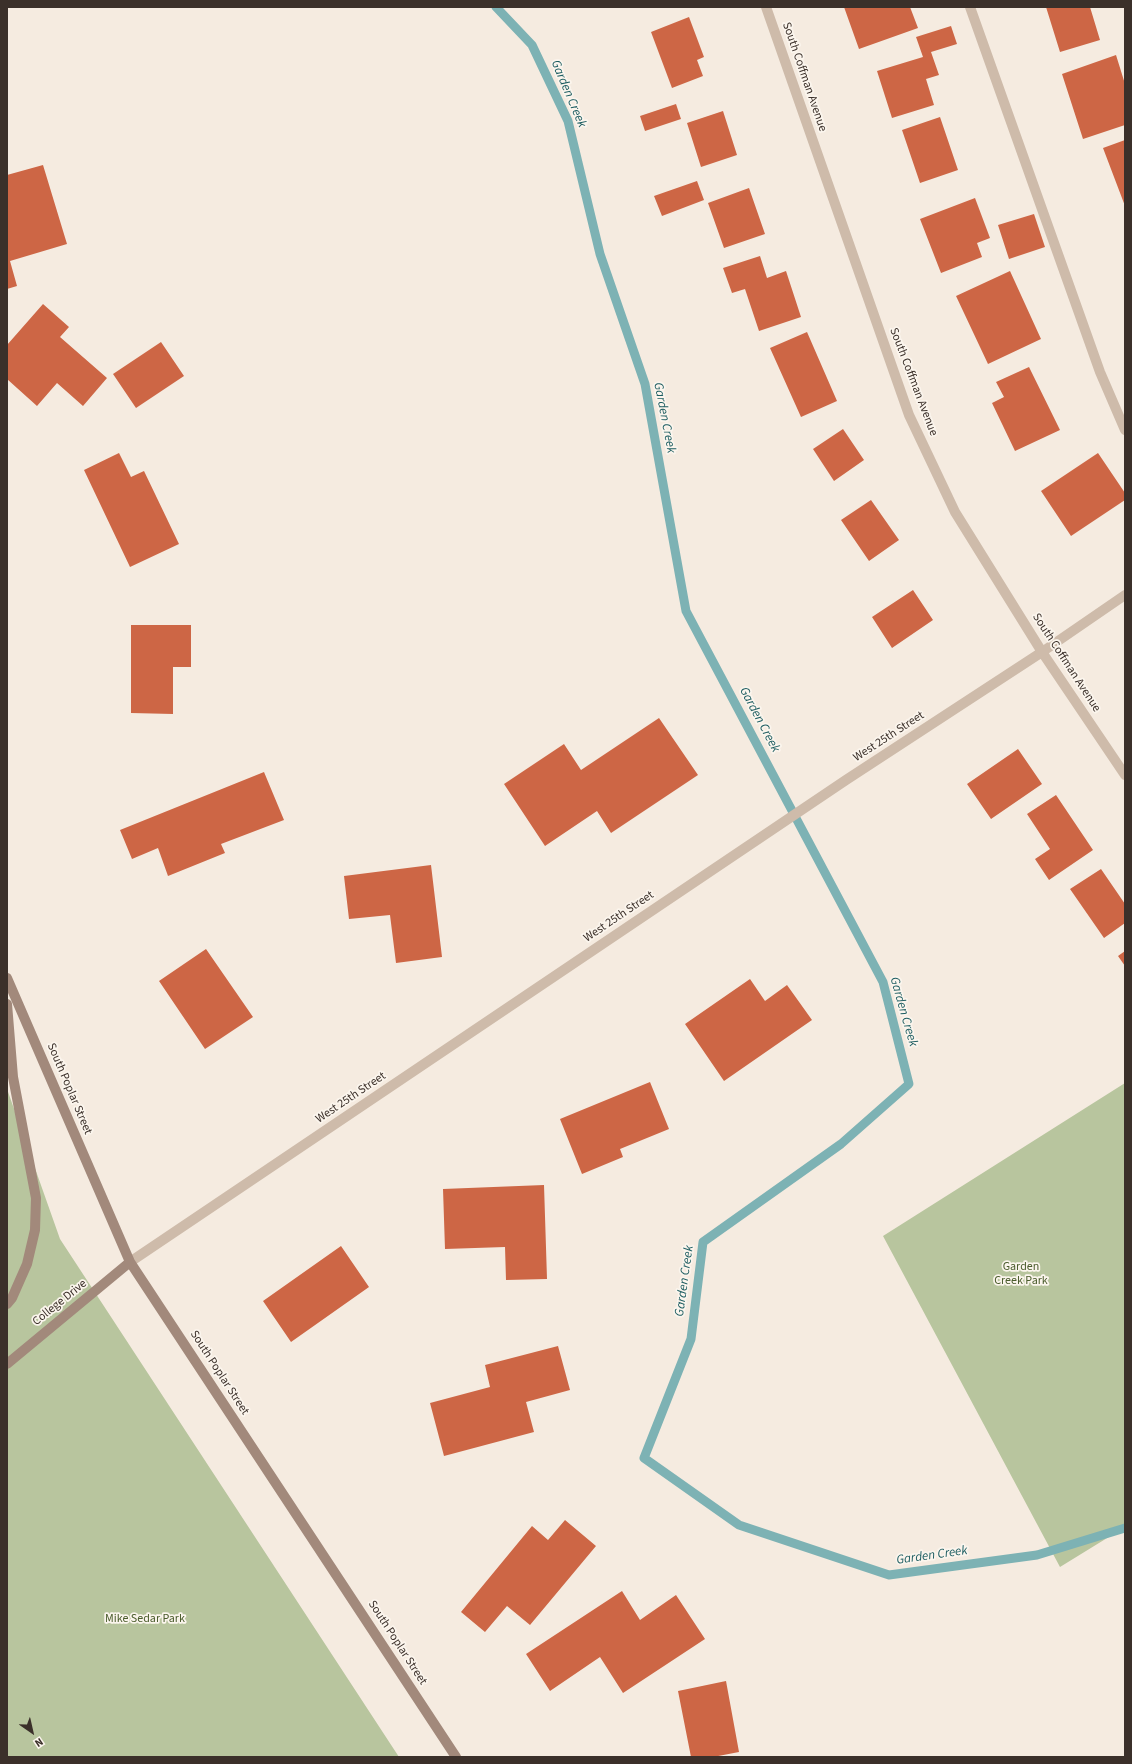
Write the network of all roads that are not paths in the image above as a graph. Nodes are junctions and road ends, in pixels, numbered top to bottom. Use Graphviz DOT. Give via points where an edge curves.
graph roads {
  1 [pos="766,7"];
  2 [pos="970,7"];
  3 [pos="1125,430"];
  4 [pos="1125,596"];
  5 [pos="1042,652"];
  6 [pos="1125,775"];
  7 [pos="7,978"];
  8 [pos="7,1004"];
  9 [pos="130,1262"];
  10 [pos="7,1304"];
  11 [pos="7,1364"];
  12 [pos="456,1757"];
  1 -- 5 [label="street, South Coffman Avenue" via="909,415 955,512"];
  2 -- 3 [label="street" via="1100,372"];
  4 -- 5 [label="street, West 25th Street"];
  5 -- 6 [label="street, South Coffman Avenue"];
  5 -- 9 [label="street, West 25th Street" via="846,780"];
  7 -- 9 [label="main road, South Poplar Street"];
  8 -- 10 [label="main road" via="13,1077 36,1198 34,1230 27,1264"];
  9 -- 11 [label="main road, College Drive"];
  9 -- 12 [label="main road, South Poplar Street"];
}
